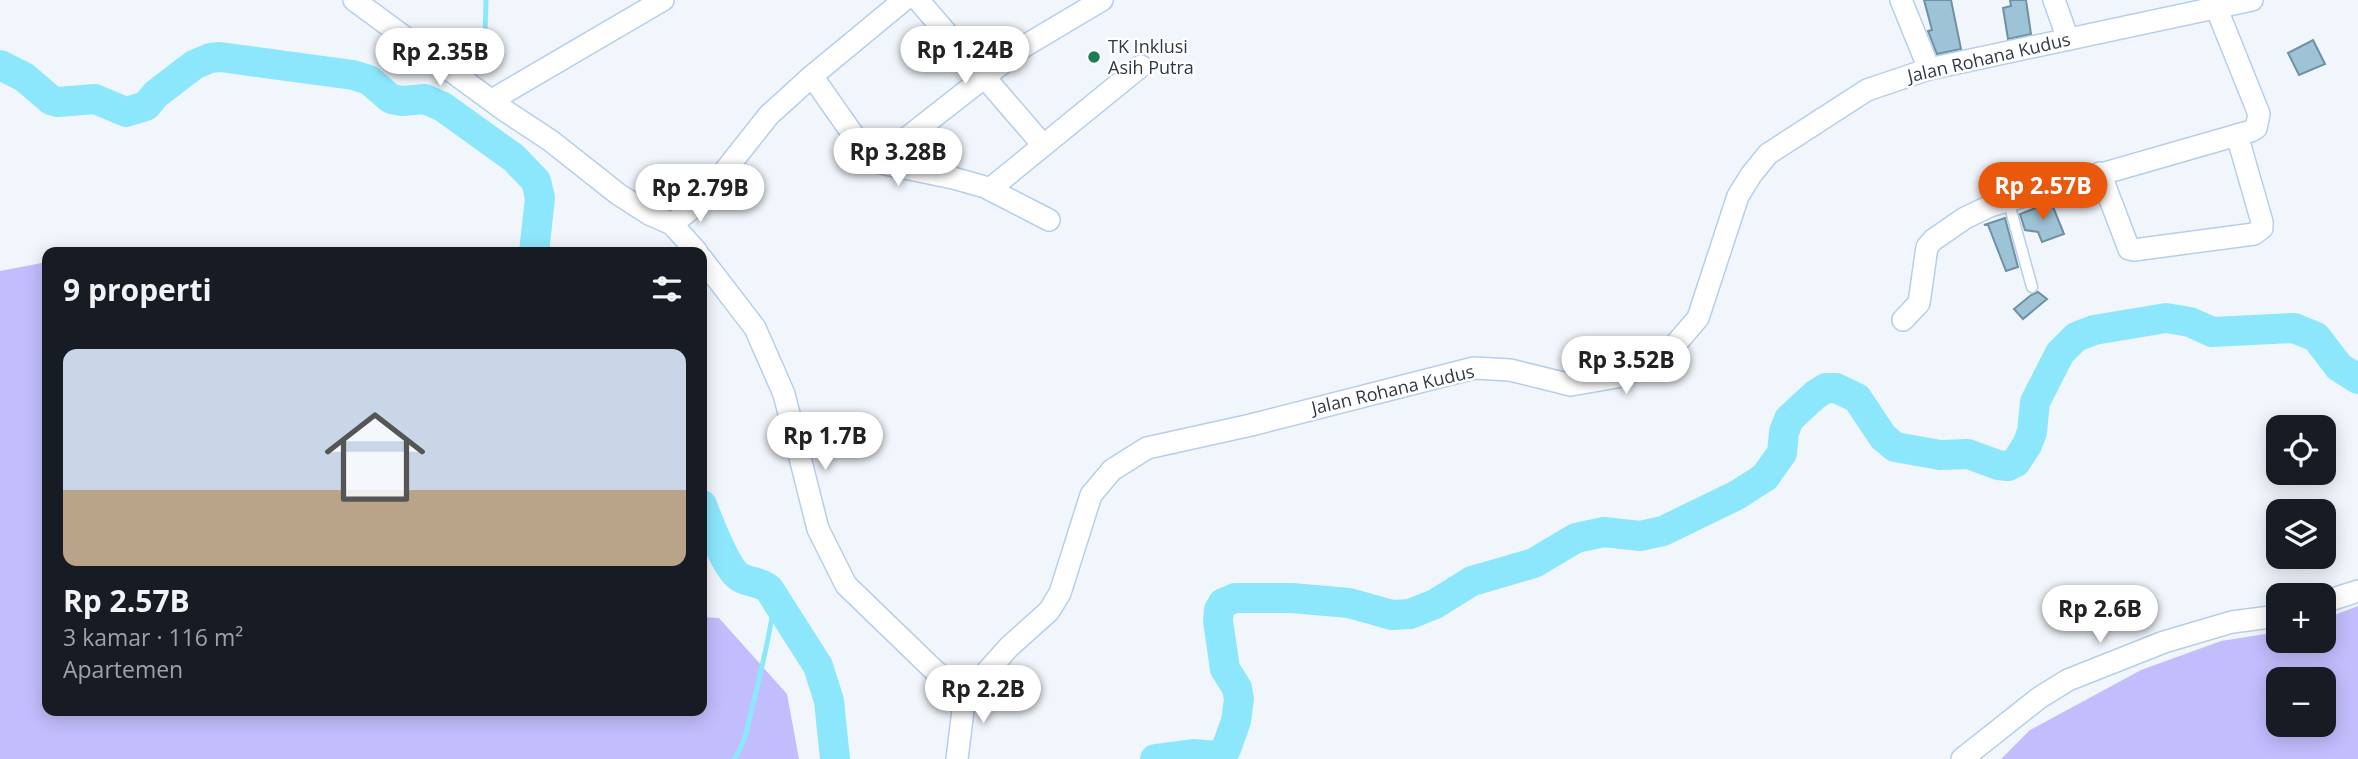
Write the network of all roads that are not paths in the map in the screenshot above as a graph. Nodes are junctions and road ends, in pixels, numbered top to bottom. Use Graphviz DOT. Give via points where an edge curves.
graph roads {
  1 [pos="354,0"];
  2 [pos="663,0"];
  3 [pos="904,0"];
  4 [pos="918,0"];
  5 [pos="1102,0"];
  6 [pos="1901,0"];
  7 [pos="2054,0"];
  8 [pos="2252,0"];
  9 [pos="2216,7"];
  10 [pos="2068,39"];
  11 [pos="1142,65"];
  12 [pos="1929,69"];
  13 [pos="812,76"];
  14 [pos="985,76"];
  15 [pos="492,100"];
  16 [pos="2237,135"];
  17 [pos="1043,145"];
  18 [pos="876,162"];
  19 [pos="2100,173"];
  20 [pos="989,189"];
  21 [pos="2008,200"];
  22 [pos="1049,220"];
  23 [pos="671,224"];
  24 [pos="692,247"];
  25 [pos="707,266"];
  26 [pos="2032,287"];
  27 [pos="1903,320"];
  28 [pos="2358,591"];
  29 [pos="2336,598"];
  30 [pos="2266,618"];
  31 [pos="966,686"];
  32 [pos="957,759"];
  33 [pos="1962,759"];
  1 -- 15 [label="street"];
  2 -- 15 [label="street"];
  3 -- 13 [label="street"];
  4 -- 14 [label="street"];
  5 -- 14 [label="street" via="1030,42"];
  6 -- 12 [label="street"];
  7 -- 10 [label="street"];
  8 -- 9 [label="street, Jalan Rohana Kudus"];
  9 -- 10 [label="street, Jalan Rohana Kudus"];
  9 -- 16 [label="street" via="2259,114 2256,128"];
  10 -- 12 [label="street, Jalan Rohana Kudus"];
  11 -- 17 [label="street"];
  12 -- 31 [label="street, Jalan Rohana Kudus" via="1867,90 1768,154 1738,196 1698,318 1662,360 1617,377 1571,385 1510,370 1474,369 1147,448 1112,470 1091,495 1060,593 1049,611 982,677"];
  13 -- 18 [label="street"];
  13 -- 23 [label="street" via="769,115 701,201"];
  14 -- 17 [label="street"];
  14 -- 18 [label="street"];
  15 -- 23 [label="street" via="618,194"];
  16 -- 19 [label="street"];
  16 -- 19 [label="street" via="2262,222 2254,234 2129,249"];
  17 -- 20 [label="street"];
  18 -- 20 [label="street"];
  19 -- 21 [label="street"];
  20 -- 22 [label="street"];
  21 -- 26 [label="lane"];
  21 -- 27 [label="street" via="1978,211 1933,240 1924,255 1919,303"];
  23 -- 24 [label="street"];
  25 -- 31 [label="street" via="755,328 765,350 784,394 818,529 846,585 941,675"];
  28 -- 29 [label="street"];
  30 -- 33 [label="street" via="2232,622 2164,642 2068,680"];
  31 -- 32 [label="street"];
}
